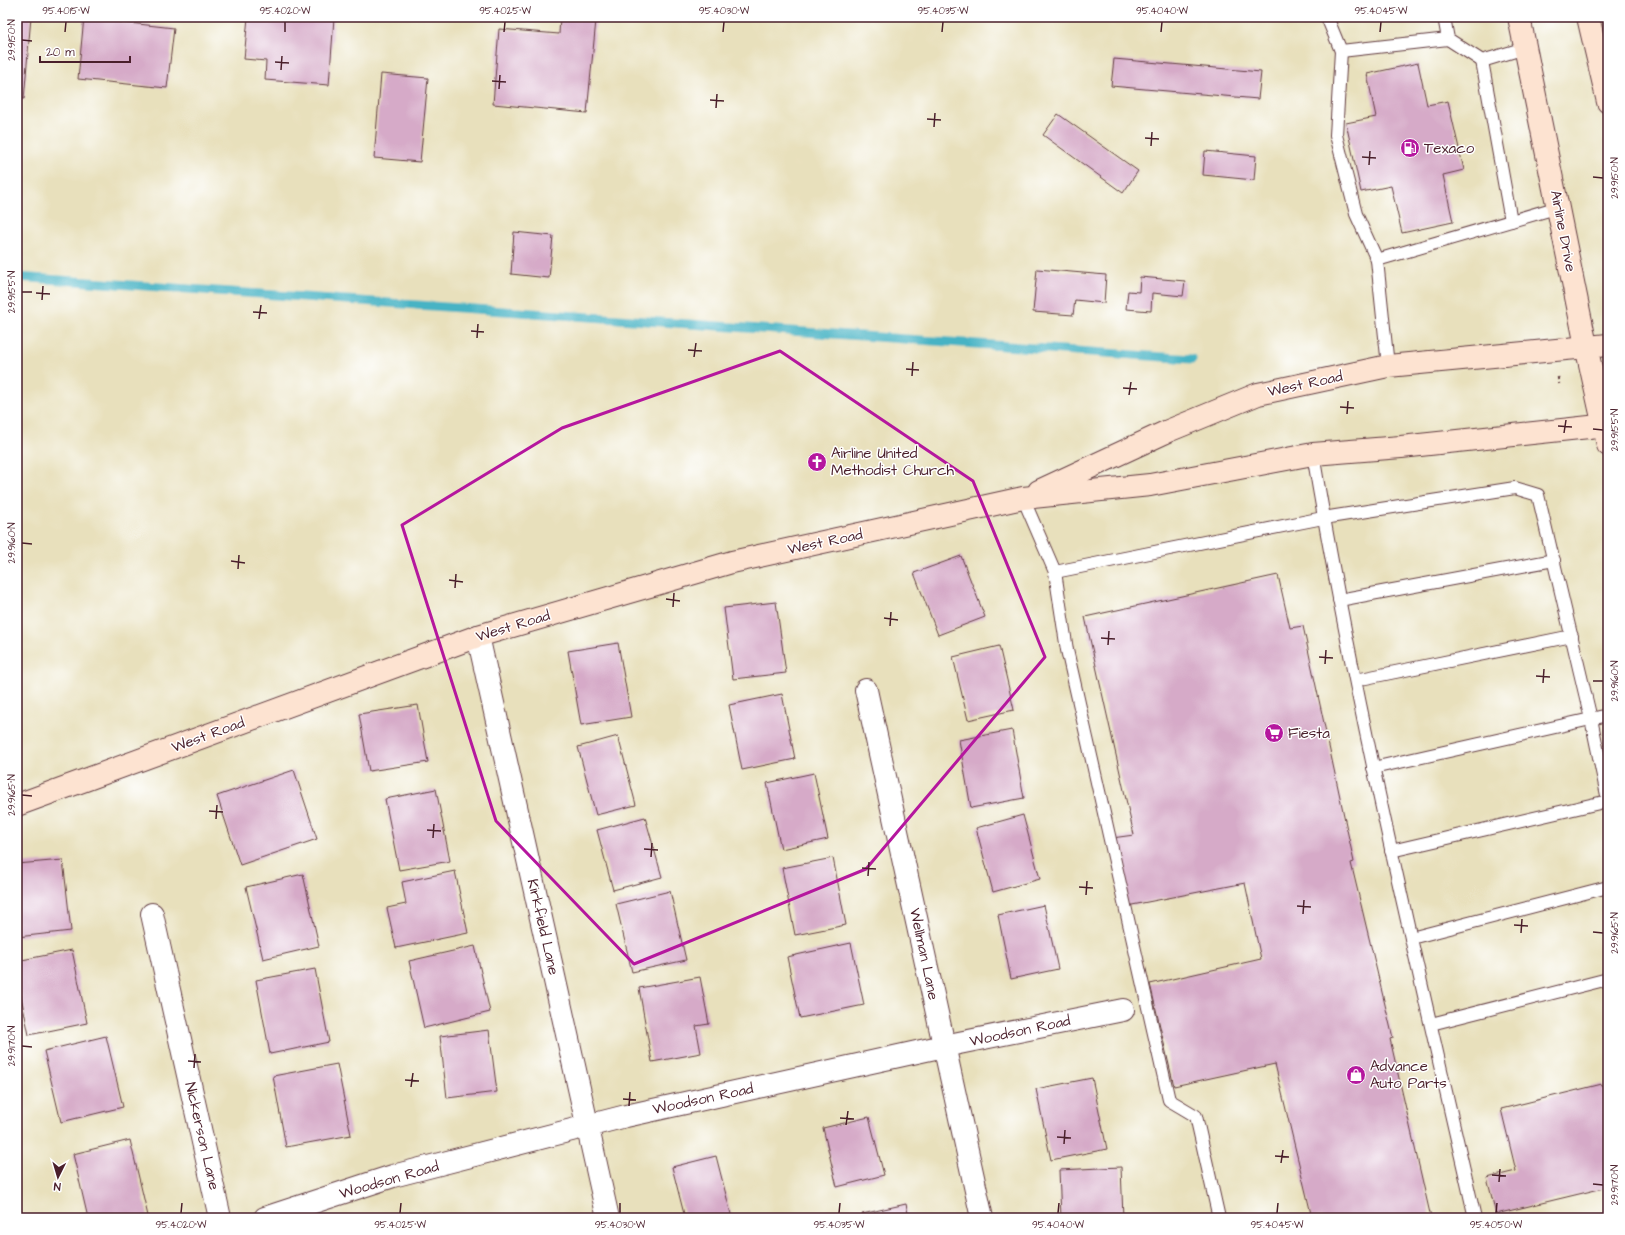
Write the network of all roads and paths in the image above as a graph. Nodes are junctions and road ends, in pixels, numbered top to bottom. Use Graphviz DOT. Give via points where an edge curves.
graph roads {
  1 [pos="1327,17"];
  2 [pos="1444,17"];
  3 [pos="1519,17"];
  4 [pos="1588,17"];
  5 [pos="1448,39"];
  6 [pos="1525,48"];
  7 [pos="1341,51"];
  8 [pos="1482,61"];
  9 [pos="1608,102"];
  10 [pos="1559,207"];
  11 [pos="1512,221"];
  12 [pos="1377,260"];
  13 [pos="1608,345"];
  14 [pos="1586,346"];
  15 [pos="1388,366"];
  16 [pos="1606,432"];
  17 [pos="1313,454"];
  18 [pos="1024,498"];
  19 [pos="1323,518"];
  20 [pos="1554,560"];
  21 [pos="1055,572"];
  22 [pos="1339,600"];
  23 [pos="478,636"];
  24 [pos="1572,636"];
  25 [pos="1356,680"];
  26 [pos="866,690"];
  27 [pos="1608,715"];
  28 [pos="1591,719"];
  29 [pos="1373,768"];
  30 [pos="1608,800"];
  31 [pos="17,805"];
  32 [pos="1391,851"];
  33 [pos="1608,887"];
  34 [pos="152,914"];
  35 [pos="1411,938"];
  36 [pos="1608,979"];
  37 [pos="1123,1010"];
  38 [pos="1431,1024"];
  39 [pos="944,1046"];
  40 [pos="588,1127"];
  41 [pos="220,1218"];
  42 [pos="265,1218"];
  43 [pos="608,1218"];
  44 [pos="982,1218"];
  45 [pos="1219,1218"];
  46 [pos="1475,1218"];
  1 -- 7 [label="lane"];
  2 -- 5 [label="lane"];
  3 -- 6 [label="street, Airline Drive"];
  4 -- 9 [label="street"];
  5 -- 7 [label="lane"];
  5 -- 8 [label="lane"];
  6 -- 8 [label="lane"];
  6 -- 10 [label="street, Airline Drive"];
  7 -- 12 [label="lane" via="1336,135 1356,214"];
  8 -- 11 [label="lane"];
  10 -- 11 [label="lane"];
  10 -- 14 [label="street, Airline Drive"];
  11 -- 12 [label="lane"];
  12 -- 15 [label="lane"];
  13 -- 14 [label="street, West Road"];
  14 -- 15 [label="street, West Road"];
  14 -- 16 [label="street, Airline Drive"];
  15 -- 18 [label="street, West Road" via="1258,394 1168,431"];
  16 -- 17 [label="street, West Road"];
  17 -- 18 [label="street, West Road" via="1150,485"];
  17 -- 19 [label="lane"];
  18 -- 21 [label="lane"];
  18 -- 23 [label="street, West Road" via="732,562"];
  19 -- 20 [label="lane" via="1515,488 1538,495"];
  19 -- 21 [label="lane"];
  19 -- 22 [label="lane"];
  20 -- 22 [label="lane"];
  20 -- 24 [label="lane"];
  21 -- 45 [label="lane" via="1067,650 1168,1100 1196,1116"];
  22 -- 25 [label="lane"];
  23 -- 31 [label="street, West Road"];
  23 -- 40 [label="street, Kirkfield Lane"];
  24 -- 25 [label="lane"];
  24 -- 28 [label="lane"];
  25 -- 29 [label="lane"];
  26 -- 39 [label="street, Wellman Lane"];
  27 -- 28 [label="lane"];
  28 -- 29 [label="lane"];
  28 -- 30 [label="lane"];
  29 -- 32 [label="lane"];
  30 -- 32 [label="lane"];
  32 -- 35 [label="lane"];
  33 -- 35 [label="lane"];
  34 -- 41 [label="street, Nickerson Lane"];
  35 -- 38 [label="lane"];
  36 -- 38 [label="lane"];
  37 -- 39 [label="street, Woodson Road"];
  38 -- 46 [label="lane"];
  39 -- 40 [label="street, Woodson Road" via="626,1116"];
  39 -- 44 [label="street, Wellman Lane"];
  40 -- 42 [label="street, Woodson Road" via="393,1176"];
  40 -- 43 [label="street, Kirkfield Lane"];
}
